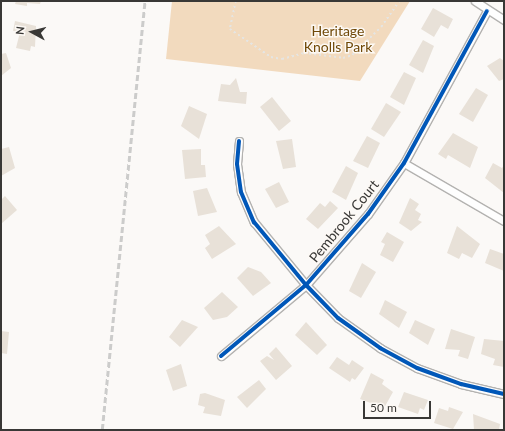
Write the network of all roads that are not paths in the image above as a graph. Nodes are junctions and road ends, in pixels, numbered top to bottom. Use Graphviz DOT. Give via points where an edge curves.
graph roads {
  1 [pos="475,1"];
  2 [pos="487,11"];
  3 [pos="504,20"];
  4 [pos="239,141"];
  5 [pos="404,163"];
  6 [pos="504,221"];
  7 [pos="306,285"];
  8 [pos="221,356"];
  9 [pos="504,394"];
  1 -- 2 [label="street"];
  2 -- 3 [label="street"];
  2 -- 5 [label="street, Pembrook Court"];
  4 -- 7 [label="street" via="237,164 241,192 254,222"];
  5 -- 6 [label="street"];
  5 -- 7 [label="street, Pembrook Court" via="368,214"];
  7 -- 8 [label="street, Pembrook Court"];
  7 -- 9 [label="street" via="349,326 398,358 441,378"];
}
